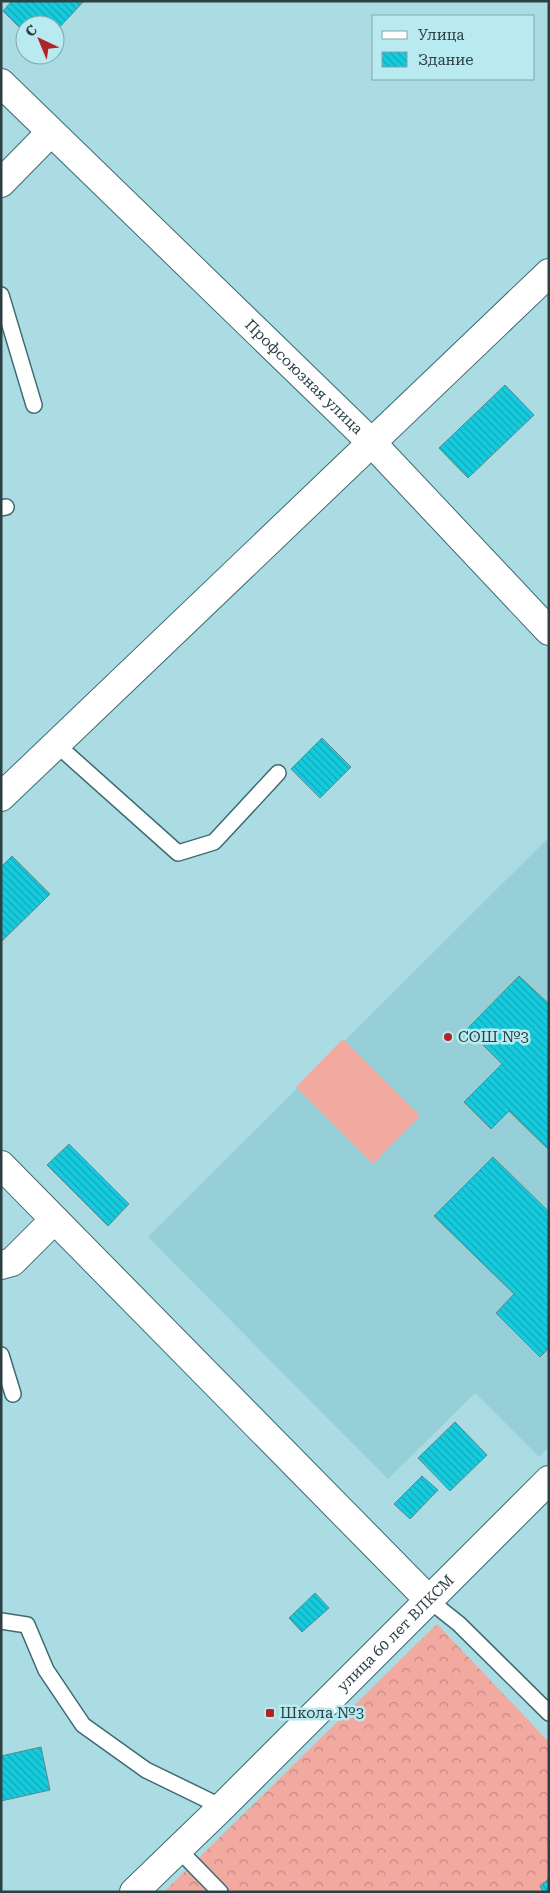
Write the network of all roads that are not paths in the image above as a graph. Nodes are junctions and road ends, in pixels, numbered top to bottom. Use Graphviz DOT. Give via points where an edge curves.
graph roads {
  1 [pos="4,91"];
  2 [pos="50,133"];
  3 [pos="1,183"];
  4 [pos="549,273"];
  5 [pos="1,295"];
  6 [pos="34,405"];
  7 [pos="371,442"];
  8 [pos="549,631"];
  9 [pos="56,744"];
  10 [pos="278,773"];
  11 [pos="1,796"];
  12 [pos="1,1166"];
  13 [pos="54,1220"];
  14 [pos="1,1265"];
  15 [pos="1,1356"];
  16 [pos="13,1394"];
  17 [pos="549,1480"];
  18 [pos="428,1600"];
  19 [pos="1,1621"];
  20 [pos="549,1713"];
  21 [pos="222,1807"];
  22 [pos="178,1849"];
  23 [pos="134,1892"];
  24 [pos="220,1892"];
  1 -- 2 [label="street, Профсоюзная улица"];
  2 -- 3 [label="street"];
  2 -- 7 [label="street, Профсоюзная улица"];
  4 -- 7 [label="street"];
  5 -- 6 [label="lane"];
  7 -- 8 [label="street, Профсоюзная улица"];
  7 -- 9 [label="street"];
  9 -- 10 [label="lane" via="178,853 214,842"];
  9 -- 11 [label="street"];
  12 -- 13 [label="street"];
  13 -- 14 [label="street" via="12,1262"];
  13 -- 18 [label="street"];
  15 -- 16 [label="lane"];
  17 -- 18 [label="street, улица 60 лет ВЛКСМ"];
  18 -- 20 [label="lane" via="459,1624"];
  18 -- 21 [label="street, улица 60 лет ВЛКСМ"];
  19 -- 21 [label="lane" via="27,1625 46,1670 83,1725 146,1770"];
  21 -- 22 [label="street, улица 60 лет ВЛКСМ"];
  22 -- 23 [label="street, улица 60 лет ВЛКСМ"];
  22 -- 24 [label="lane"];
}
